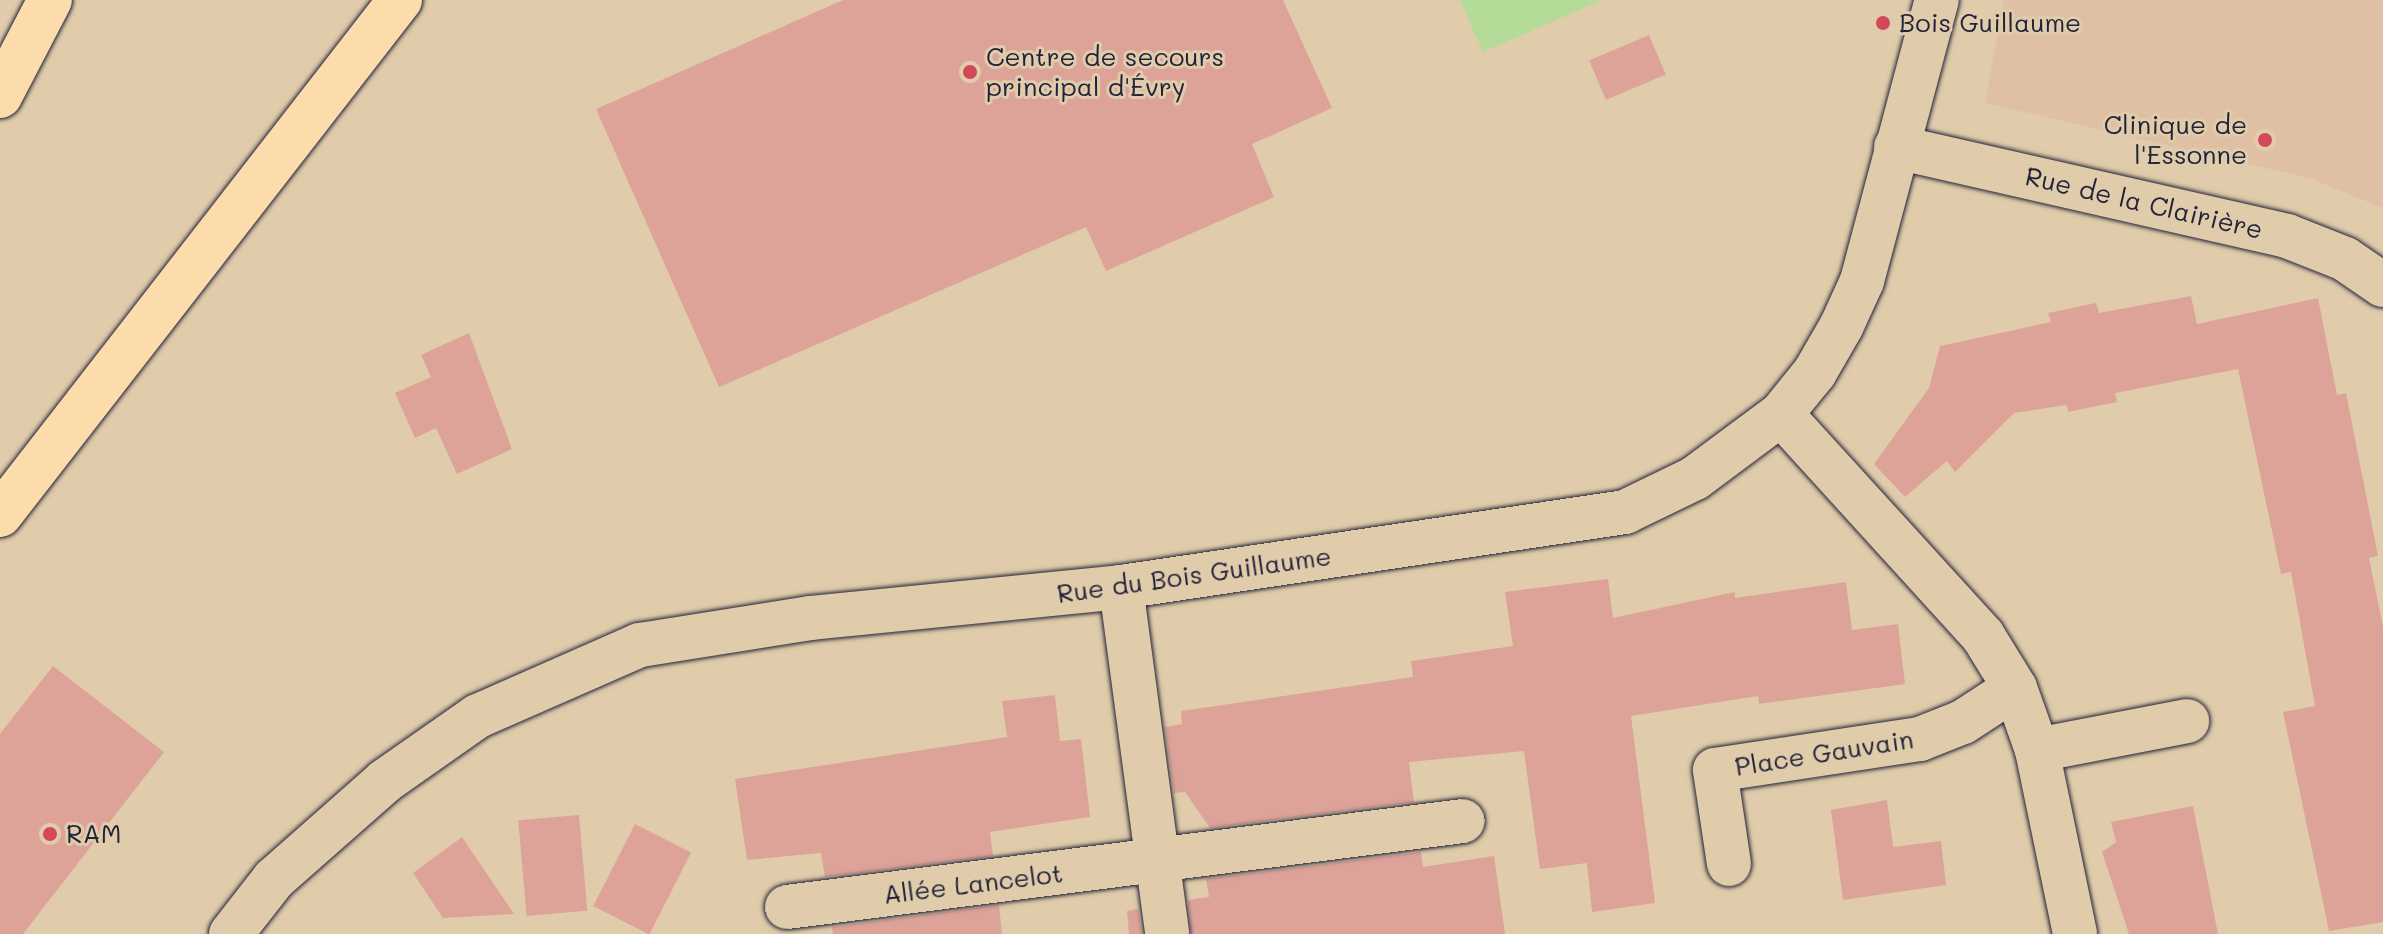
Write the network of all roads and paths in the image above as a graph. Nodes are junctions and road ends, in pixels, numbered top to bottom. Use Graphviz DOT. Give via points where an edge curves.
graph roads {
  1 [pos="50,0"];
  2 [pos="400,0"];
  3 [pos="1937,0"];
  4 [pos="0,96"];
  5 [pos="1896,147"];
  6 [pos="2383,285"];
  7 [pos="1781,414"];
  8 [pos="0,515"];
  9 [pos="1121,587"];
  10 [pos="2015,688"];
  11 [pos="2187,721"];
  12 [pos="2037,750"];
  13 [pos="1463,821"];
  14 [pos="1158,862"];
  15 [pos="1729,864"];
  16 [pos="787,907"];
  17 [pos="231,934"];
  18 [pos="1167,934"];
  19 [pos="2075,934"];
  1 -- 4 [label="main road"];
  2 -- 8 [label="main road"];
  3 -- 5 [label="street, Rue du Bois Guillaume"];
  5 -- 6 [label="street, Rue de la Clairière" via="2287,236 2345,259"];
  5 -- 7 [label="street, Rue du Bois Guillaume" via="1862,281 1815,372"];
  7 -- 9 [label="street, Rue du Bois Guillaume" via="1695,478 1625,512"];
  7 -- 10 [label="street" via="1983,636"];
  9 -- 14 [label="street"];
  9 -- 17 [label="street, Rue du Bois Guillaume" via="811,618 640,645 478,716 385,781 274,879"];
  10 -- 12 [label="street"];
  10 -- 15 [label="street, Place Gauvain" via="1963,722 1920,739 1715,770"];
  11 -- 12 [label="street"];
  12 -- 19 [label="street"];
  13 -- 14 [label="street, Allée Lancelot"];
  14 -- 16 [label="street, Allée Lancelot"];
  14 -- 18 [label="street"];
}
